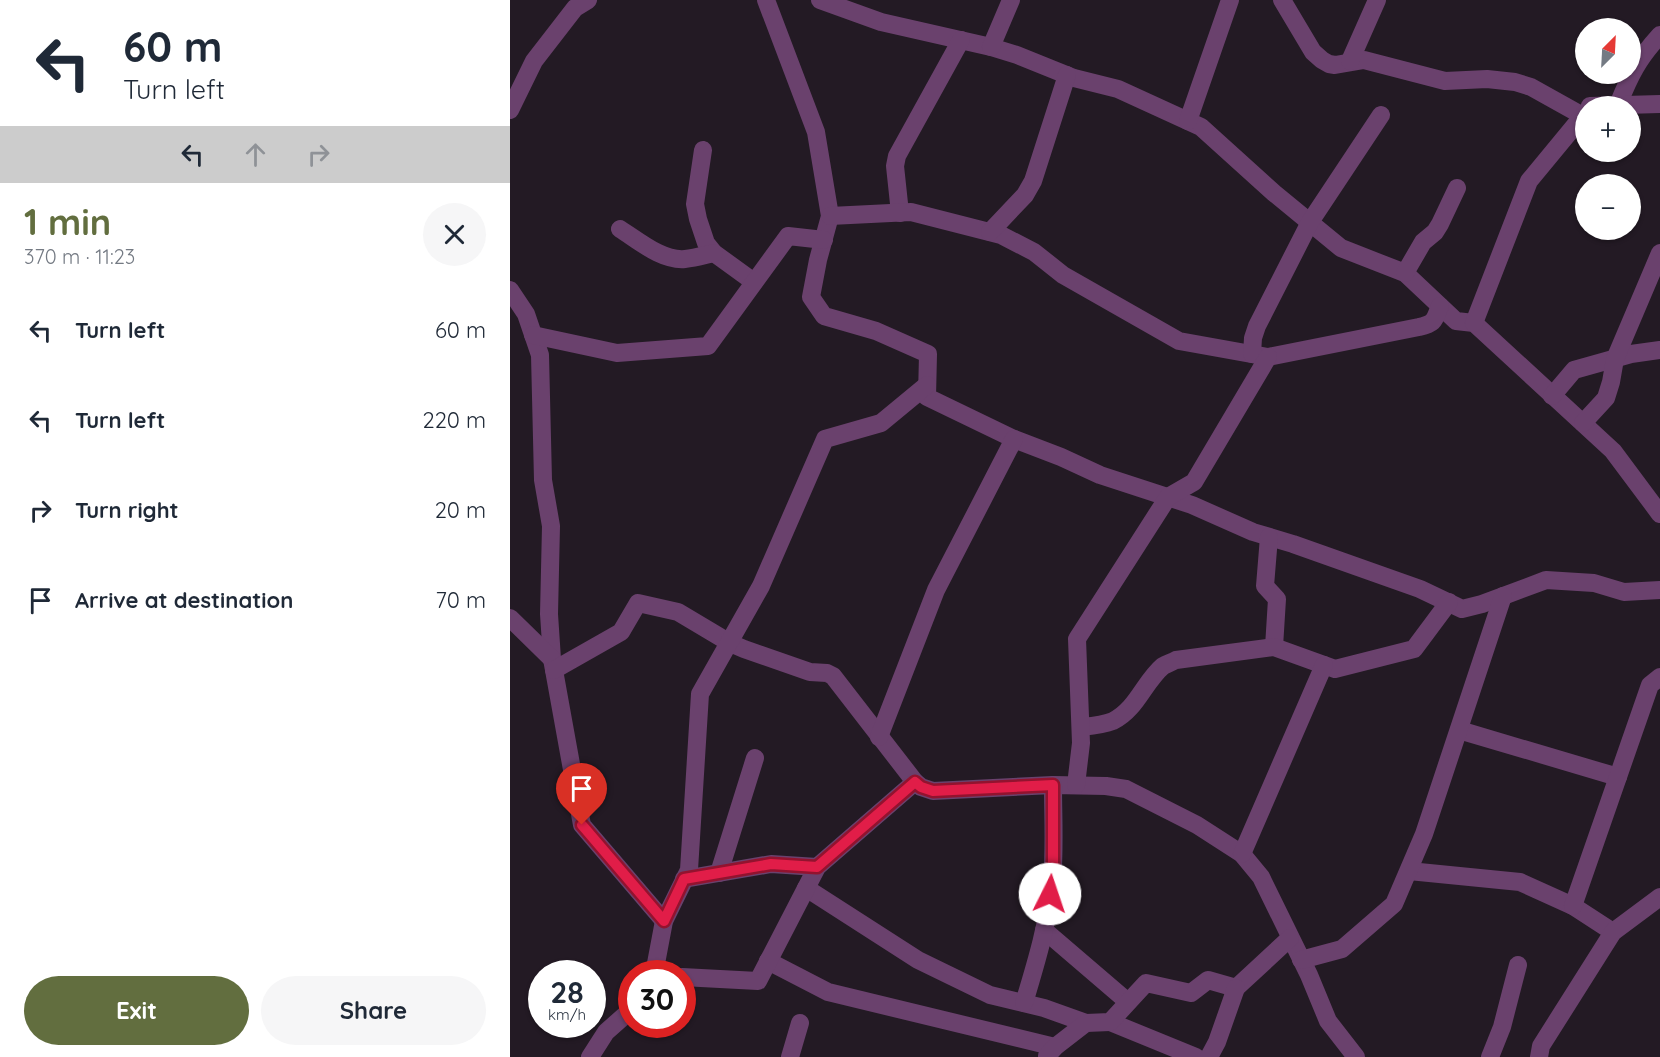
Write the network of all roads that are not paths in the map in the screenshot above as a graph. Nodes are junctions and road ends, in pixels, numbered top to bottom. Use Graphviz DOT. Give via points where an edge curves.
graph roads {
  1 [pos="588,0"];
  2 [pos="766,0"];
  3 [pos="820,0"];
  4 [pos="1011,0"];
  5 [pos="1230,0"];
  6 [pos="1282,0"];
  7 [pos="1377,0"];
  8 [pos="1660,35"];
  9 [pos="961,40"];
  10 [pos="991,47"];
  11 [pos="1350,62"];
  12 [pos="1067,75"];
  13 [pos="1622,96"];
  14 [pos="1641,104"];
  15 [pos="1660,104"];
  16 [pos="1575,107"];
  17 [pos="510,110"];
  18 [pos="1381,115"];
  19 [pos="1188,121"];
  20 [pos="1575,125"];
  21 [pos="703,150"];
  22 [pos="1457,188"];
  23 [pos="900,213"];
  24 [pos="830,216"];
  25 [pos="1310,222"];
  26 [pos="620,229"];
  27 [pos="990,232"];
  28 [pos="824,240"];
  29 [pos="1660,253"];
  30 [pos="714,254"];
  31 [pos="1405,273"];
  32 [pos="754,282"];
  33 [pos="510,290"];
  34 [pos="1440,306"];
  35 [pos="1474,323"];
  36 [pos="533,335"];
  37 [pos="1660,350"];
  38 [pos="1260,355"];
  39 [pos="1615,359"];
  40 [pos="927,385"];
  41 [pos="1552,396"];
  42 [pos="1583,423"];
  43 [pos="1014,439"];
  44 [pos="1168,497"];
  45 [pos="1660,514"];
  46 [pos="1269,537"];
  47 [pos="1660,590"];
  48 [pos="1503,596"];
  49 [pos="1449,602"];
  50 [pos="510,618"];
  51 [pos="730,642"];
  52 [pos="1274,647"];
  53 [pos="553,665"];
  54 [pos="1324,665"];
  55 [pos="1660,676"];
  56 [pos="1081,727"];
  57 [pos="1459,730"];
  58 [pos="879,737"];
  59 [pos="755,758"];
  60 [pos="1618,777"];
  61 [pos="915,782"];
  62 [pos="1053,785"];
  63 [pos="1076,785"];
  64 [pos="1242,855"];
  65 [pos="817,867"];
  66 [pos="1409,871"];
  67 [pos="719,873"];
  68 [pos="684,879"];
  69 [pos="806,888"];
  70 [pos="1660,897"];
  71 [pos="1573,906"];
  72 [pos="664,921"];
  73 [pos="1044,930"];
  74 [pos="1613,932"];
  75 [pos="1290,938"];
  76 [pos="657,960"];
  77 [pos="1301,960"];
  78 [pos="768,961"];
  79 [pos="1518,965"];
  80 [pos="696,978"];
  81 [pos="1236,988"];
  82 [pos="1128,1002"];
  83 [pos="1024,1003"];
  84 [pos="618,1021"];
  85 [pos="1110,1022"];
  86 [pos="800,1023"];
  87 [pos="1086,1023"];
  88 [pos="1051,1052"];
  89 [pos="590,1057"];
  90 [pos="790,1057"];
  91 [pos="1196,1057"];
  92 [pos="1209,1057"];
  93 [pos="1356,1057"];
  94 [pos="1490,1057"];
  95 [pos="1539,1057"];
  1 -- 17 [label="street" via="575,8 534,61"];
  2 -- 24 [label="street" via="816,132"];
  3 -- 9 [label="street" via="881,22"];
  4 -- 10 [label="street"];
  5 -- 19 [label="street"];
  6 -- 11 [label="street" via="1313,52 1329,64"];
  7 -- 11 [label="street"];
  8 -- 13 [label="street" via="1644,52"];
  9 -- 10 [label="street"];
  9 -- 23 [label="street" via="897,156 894,165"];
  10 -- 12 [label="street"];
  11 -- 16 [label="street" via="1372,61 1445,81 1515,82"];
  12 -- 19 [label="street" via="1118,89"];
  12 -- 27 [label="street" via="1033,182"];
  14 -- 15 [label="street"];
  18 -- 25 [label="street"];
  19 -- 25 [label="street" via="1201,127"];
  20 -- 35 [label="street" via="1529,181"];
  21 -- 30 [label="street" via="695,204 706,243"];
  22 -- 31 [label="street" via="1440,224 1423,242"];
  23 -- 24 [label="street"];
  23 -- 27 [label="street" via="911,212"];
  24 -- 28 [label="street"];
  25 -- 31 [label="street" via="1341,248"];
  25 -- 38 [label="street" via="1257,326 1253,338"];
  26 -- 30 [label="street" via="670,257"];
  27 -- 38 [label="street" via="1034,252 1063,275 1179,341"];
  28 -- 32 [label="street" via="788,236"];
  28 -- 40 [label="street" via="812,297 824,316 876,331 928,354"];
  29 -- 39 [label="street"];
  30 -- 32 [label="street"];
  31 -- 34 [label="street"];
  32 -- 36 [label="street" via="708,346 617,353"];
  33 -- 36 [label="street" via="526,314"];
  34 -- 35 [label="street" via="1456,321"];
  34 -- 38 [label="street" via="1431,323"];
  35 -- 41 [label="street"];
  36 -- 53 [label="street" via="540,355 543,480 551,526 549,614"];
  37 -- 39 [label="street"];
  38 -- 44 [label="street" via="1194,482"];
  39 -- 41 [label="street" via="1574,370"];
  39 -- 42 [label="street" via="1606,398"];
  40 -- 43 [label="street" via="927,397"];
  40 -- 51 [label="street" via="881,423 825,439 760,586"];
  41 -- 42 [label="street"];
  42 -- 45 [label="street" via="1613,451"];
  43 -- 44 [label="street" via="1100,475"];
  43 -- 58 [label="street" via="936,590"];
  44 -- 46 [label="street"];
  44 -- 56 [label="street" via="1077,639"];
  46 -- 49 [label="street"];
  46 -- 52 [label="street" via="1265,586 1277,599"];
  47 -- 48 [label="street" via="1624,592 1594,583 1546,580"];
  48 -- 49 [label="street" via="1462,609"];
  48 -- 57 [label="street"];
  49 -- 54 [label="street" via="1414,649 1335,669"];
  50 -- 53 [label="street"];
  51 -- 53 [label="street" via="678,612 638,603 621,632"];
  51 -- 58 [label="street" via="810,672 833,676"];
  51 -- 68 [label="street" via="700,694 689,870"];
  52 -- 54 [label="street"];
  52 -- 56 [label="street" via="1176,660 1164,666 1119,717"];
  53 -- 72 [label="street" via="582,825"];
  54 -- 64 [label="street"];
  55 -- 60 [label="street" via="1650,685"];
  56 -- 63 [label="street"];
  57 -- 60 [label="street"];
  57 -- 66 [label="street"];
  58 -- 61 [label="street"];
  59 -- 67 [label="street"];
  60 -- 71 [label="street"];
  61 -- 62 [label="street" via="933,791"];
  61 -- 65 [label="street"];
  62 -- 63 [label="street"];
  62 -- 73 [label="street" via="1052,882"];
  63 -- 64 [label="street" via="1126,789 1197,825"];
  64 -- 75 [label="street" via="1262,877"];
  65 -- 67 [label="street" via="771,864"];
  65 -- 69 [label="street"];
  66 -- 71 [label="street" via="1520,882"];
  66 -- 77 [label="street" via="1394,903 1342,949"];
  67 -- 68 [label="street"];
  68 -- 72 [label="street"];
  69 -- 78 [label="street"];
  69 -- 83 [label="street" via="918,960 990,995"];
  70 -- 74 [label="street"];
  71 -- 74 [label="street"];
  72 -- 76 [label="street"];
  73 -- 82 [label="street"];
  73 -- 83 [label="street"];
  74 -- 95 [label="street" via="1541,1046"];
  75 -- 77 [label="street"];
  75 -- 81 [label="street"];
  77 -- 93 [label="street" via="1328,1021"];
  78 -- 80 [label="street" via="758,981"];
  78 -- 88 [label="street" via="828,992"];
  79 -- 94 [label="street"];
  81 -- 82 [label="street" via="1208,980 1191,993 1146,983"];
  81 -- 92 [label="street"];
  82 -- 85 [label="street"];
  83 -- 87 [label="street"];
  84 -- 89 [label="street"];
  85 -- 87 [label="street"];
  85 -- 91 [label="street"];
  86 -- 90 [label="street"];
  87 -- 88 [label="street"];
}
